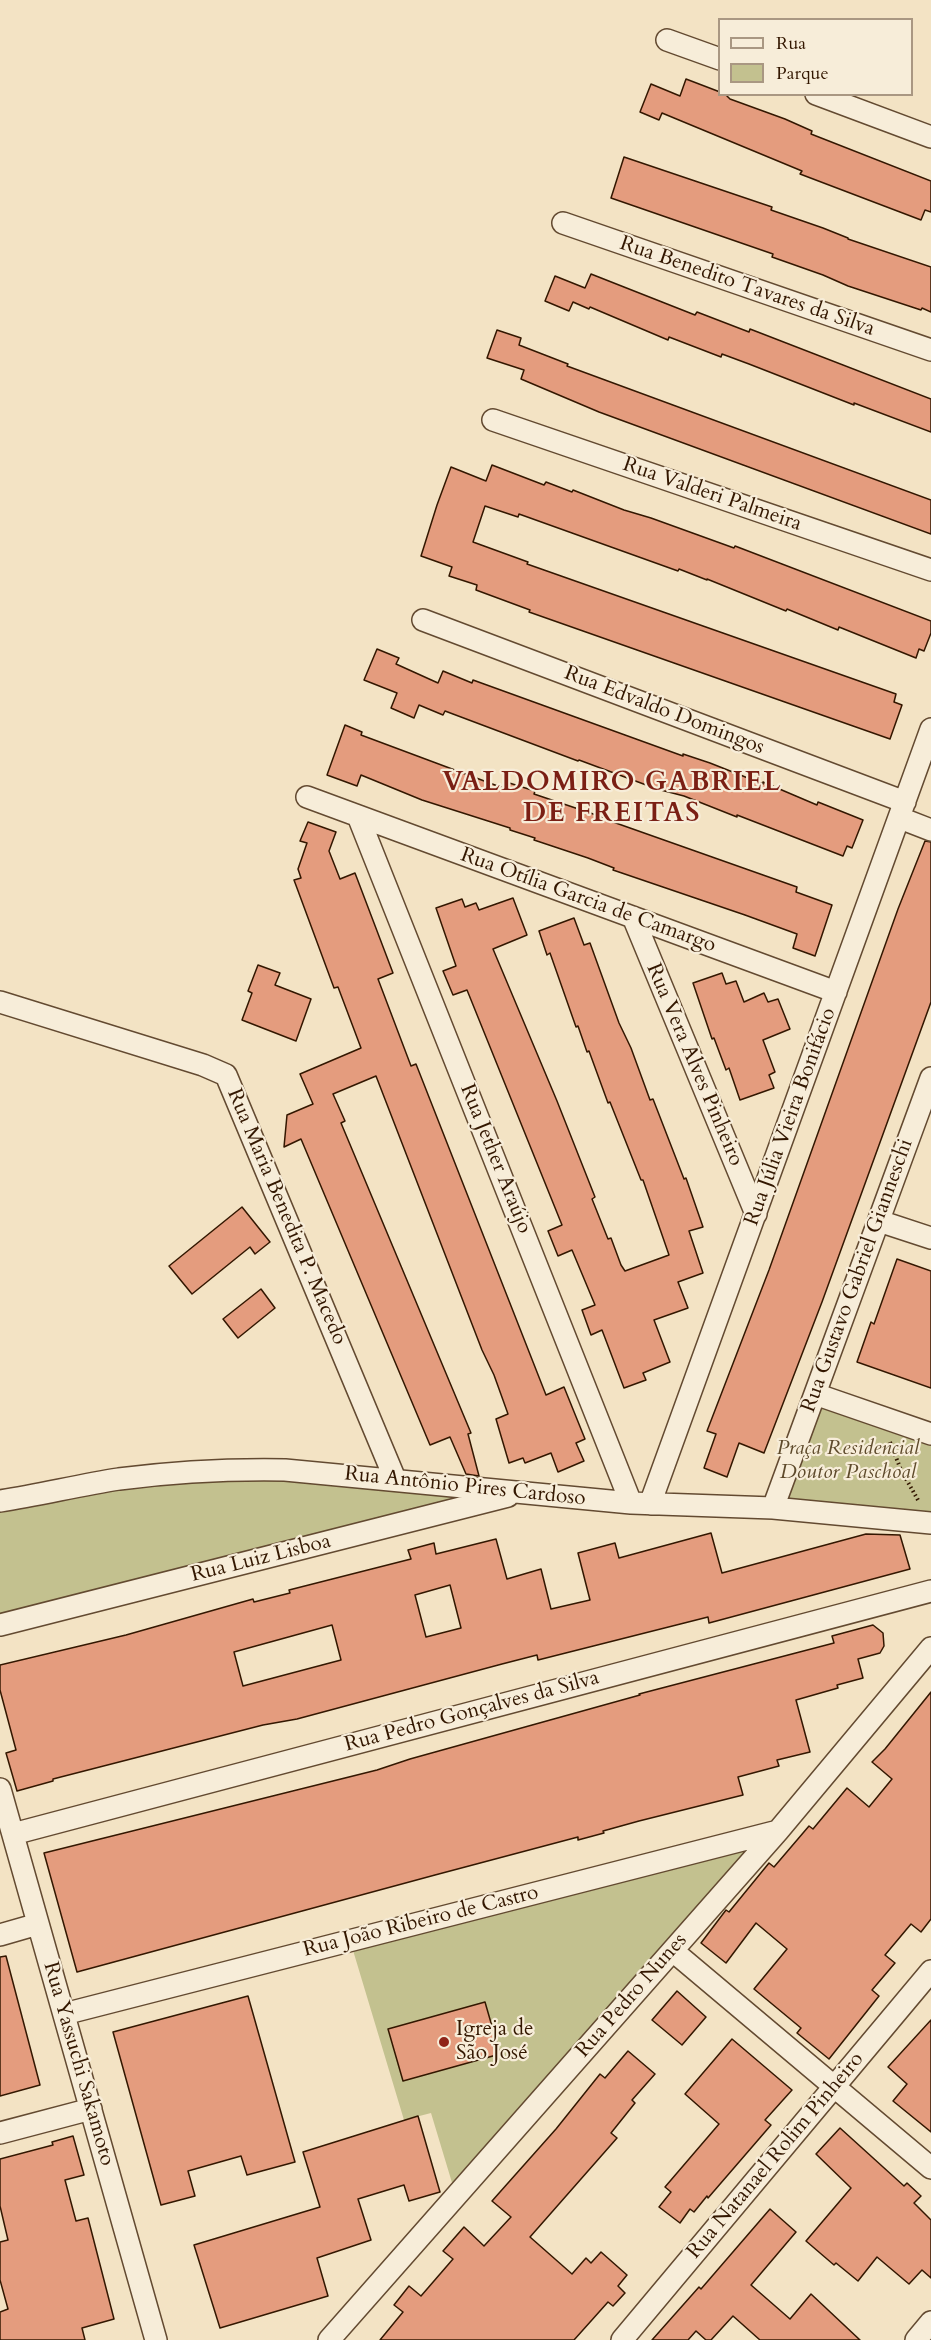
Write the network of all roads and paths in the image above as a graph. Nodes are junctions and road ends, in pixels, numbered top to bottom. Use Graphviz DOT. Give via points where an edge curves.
graph roads {
  1 [pos="668,40"];
  2 [pos="718,58"];
  3 [pos="821,96"];
  4 [pos="931,136"];
  5 [pos="563,223"];
  6 [pos="931,350"];
  7 [pos="493,420"];
  8 [pos="931,570"];
  9 [pos="423,620"];
  10 [pos="931,729"];
  11 [pos="307,797"];
  12 [pos="902,810"];
  13 [pos="358,816"];
  14 [pos="931,830"];
  15 [pos="633,917"];
  16 [pos="836,992"];
  17 [pos="0,1002"];
  18 [pos="931,1078"];
  19 [pos="756,1214"];
  20 [pos="879,1221"];
  21 [pos="931,1238"];
  22 [pos="815,1394"];
  23 [pos="885,1418"];
  24 [pos="931,1434"];
  25 [pos="395,1479"];
  26 [pos="522,1493"];
  27 [pos="0,1501"];
  28 [pos="641,1503"];
  29 [pos="773,1508"];
  30 [pos="931,1523"];
  31 [pos="931,1591"];
  32 [pos="0,1625"];
  33 [pos="931,1648"];
  34 [pos="0,1789"];
  35 [pos="778,1831"];
  36 [pos="13,1834"];
  37 [pos="38,1924"];
  38 [pos="0,1935"];
  39 [pos="673,1951"];
  40 [pos="931,1971"];
  41 [pos="64,2014"];
  42 [pos="834,2086"];
  43 [pos="91,2109"];
  44 [pos="0,2133"];
  45 [pos="931,2168"];
  46 [pos="931,2322"];
  47 [pos="156,2340"];
  48 [pos="329,2340"];
  49 [pos="622,2340"];
  50 [pos="916,2340"];
  1 -- 2 [label="street"];
  3 -- 4 [label="street"];
  5 -- 6 [label="street, Rua Benedito Tavares da Silva"];
  7 -- 8 [label="street, Rua Valderi Palmeira"];
  9 -- 12 [label="street, Rua Edvaldo Domingos"];
  10 -- 12 [label="street, Rua Júlia Vieira Bonifácio"];
  11 -- 13 [label="street, Rua Otília Garcia de Camargo"];
  12 -- 14 [label="street, Rua Edvaldo Domingos"];
  12 -- 16 [label="street, Rua Júlia Vieira Bonifácio"];
  13 -- 15 [label="street, Rua Otília Garcia de Camargo"];
  13 -- 28 [label="street, Rua Jether Araújo"];
  15 -- 16 [label="street, Rua Otília Garcia de Camargo"];
  15 -- 19 [label="street, Rua Vera Alves Pinheiro"];
  16 -- 19 [label="street, Rua Júlia Vieira Bonifácio"];
  17 -- 25 [label="street, Rua Maria Benedita P. Macedo" via="226,1075"];
  18 -- 20 [label="street, Rua Gustavo Gabriel Gianneschi"];
  19 -- 28 [label="street, Rua Júlia Vieira Bonifácio"];
  20 -- 21 [label="street"];
  20 -- 22 [label="street, Rua Gustavo Gabriel Gianneschi"];
  22 -- 23 [label="street"];
  22 -- 29 [label="street, Rua Gustavo Gabriel Gianneschi"];
  23 -- 24 [label="street"];
  23 -- 30 [label="path" via="887,1435 901,1470"];
  25 -- 26 [label="street, Rua Antônio Pires Cardoso"];
  25 -- 27 [label="street, Rua Antônio Pires Cardoso" via="295,1471 206,1471 118,1479"];
  26 -- 28 [label="street, Rua Antônio Pires Cardoso"];
  26 -- 32 [label="street, Rua Luiz Lisboa"];
  28 -- 29 [label="street, Rua Antônio Pires Cardoso"];
  29 -- 30 [label="street, Rua Antônio Pires Cardoso"];
  31 -- 36 [label="street, Rua Pedro Gonçalves da Silva"];
  33 -- 35 [label="street, Rua Pedro Nunes"];
  34 -- 36 [label="street, Rua Yassuchi Sakamoto"];
  35 -- 39 [label="street, Rua Pedro Nunes"];
  35 -- 41 [label="street, Rua João Ribeiro de Castro"];
  36 -- 37 [label="street, Rua Yassuchi Sakamoto"];
  37 -- 38 [label="street"];
  37 -- 41 [label="street, Rua Yassuchi Sakamoto"];
  39 -- 42 [label="street"];
  39 -- 48 [label="street, Rua Pedro Nunes"];
  40 -- 42 [label="street, Rua Natanael Rolim Pinheiro"];
  41 -- 43 [label="street, Rua Yassuchi Sakamoto"];
  42 -- 45 [label="street"];
  42 -- 49 [label="street, Rua Natanael Rolim Pinheiro"];
  43 -- 44 [label="street"];
  43 -- 47 [label="street, Rua Yassuchi Sakamoto"];
  46 -- 50 [label="street"];
}
